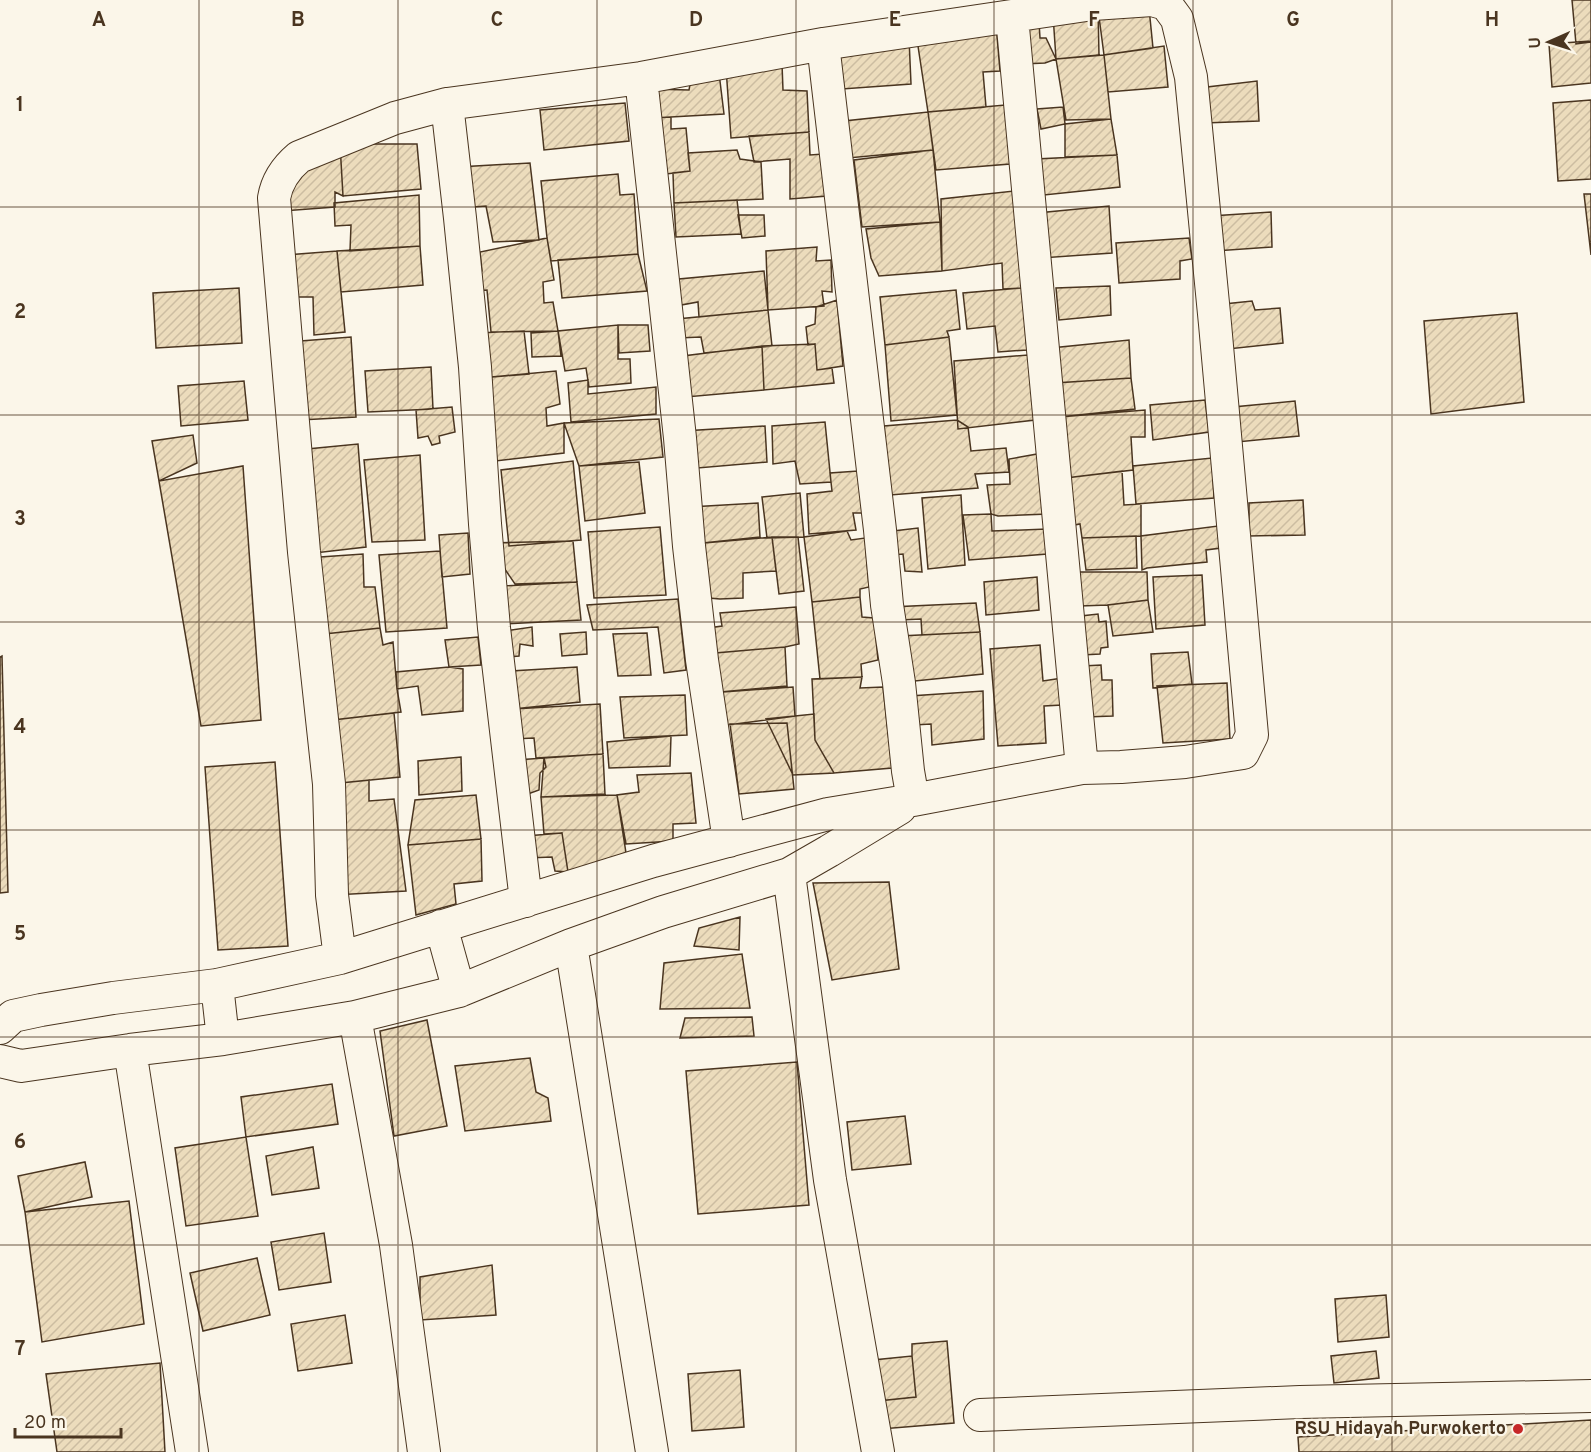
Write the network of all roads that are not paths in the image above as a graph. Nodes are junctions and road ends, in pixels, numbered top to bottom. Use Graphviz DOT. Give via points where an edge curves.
graph roads {
  1 [pos="1012,17"];
  2 [pos="823,44"];
  3 [pos="641,78"];
  4 [pos="447,104"];
  5 [pos="1082,768"];
  6 [pos="913,800"];
  7 [pos="729,841"];
  8 [pos="653,861"];
  9 [pos="789,873"];
  10 [pos="526,901"];
  11 [pos="663,912"];
  12 [pos="441,926"];
  13 [pos="571,945"];
  14 [pos="340,958"];
  15 [pos="217,985"];
  16 [pos="459,991"];
  17 [pos="355,1017"];
  18 [pos="0,1028"];
  19 [pos="223,1039"];
  20 [pos="130,1050"];
  21 [pos="0,1061"];
  22 [pos="1591,1396"];
  23 [pos="980,1415"];
  24 [pos="192,1452"];
  25 [pos="424,1452"];
  26 [pos="652,1452"];
  27 [pos="878,1452"];
  1 -- 2 [label="street"];
  1 -- 5 [label="street"];
  1 -- 5 [label="street" via="1093,4 1152,0 1166,4 1177,19 1191,77 1215,324 1252,735 1243,753 1185,762"];
  2 -- 3 [label="street"];
  2 -- 6 [label="street"];
  3 -- 4 [label="street"];
  3 -- 7 [label="street" via="702,660"];
  4 -- 10 [label="street" via="475,367 494,628"];
  4 -- 14 [label="street" via="395,118 299,157 276,186 274,198 304,552 329,784 332,895"];
  5 -- 6 [label="street"];
  6 -- 7 [label="street" via="828,814"];
  6 -- 9 [label="street"];
  7 -- 8 [label="street"];
  8 -- 10 [label="street"];
  8 -- 11 [label="street"];
  9 -- 11 [label="street"];
  9 -- 27 [label="street" via="830,1180"];
  10 -- 12 [label="street"];
  11 -- 13 [label="street"];
  12 -- 14 [label="street"];
  12 -- 16 [label="street"];
  13 -- 16 [label="street"];
  13 -- 26 [label="street"];
  14 -- 15 [label="street"];
  15 -- 18 [label="street" via="41,1010 13,1016"];
  15 -- 19 [label="street"];
  16 -- 17 [label="street"];
  17 -- 19 [label="street"];
  17 -- 25 [label="street" via="396,1245"];
  19 -- 20 [label="street"];
  20 -- 21 [label="street" via="21,1066"];
  20 -- 24 [label="street"];
  22 -- 23 [label="street" via="1299,1402"];
}
